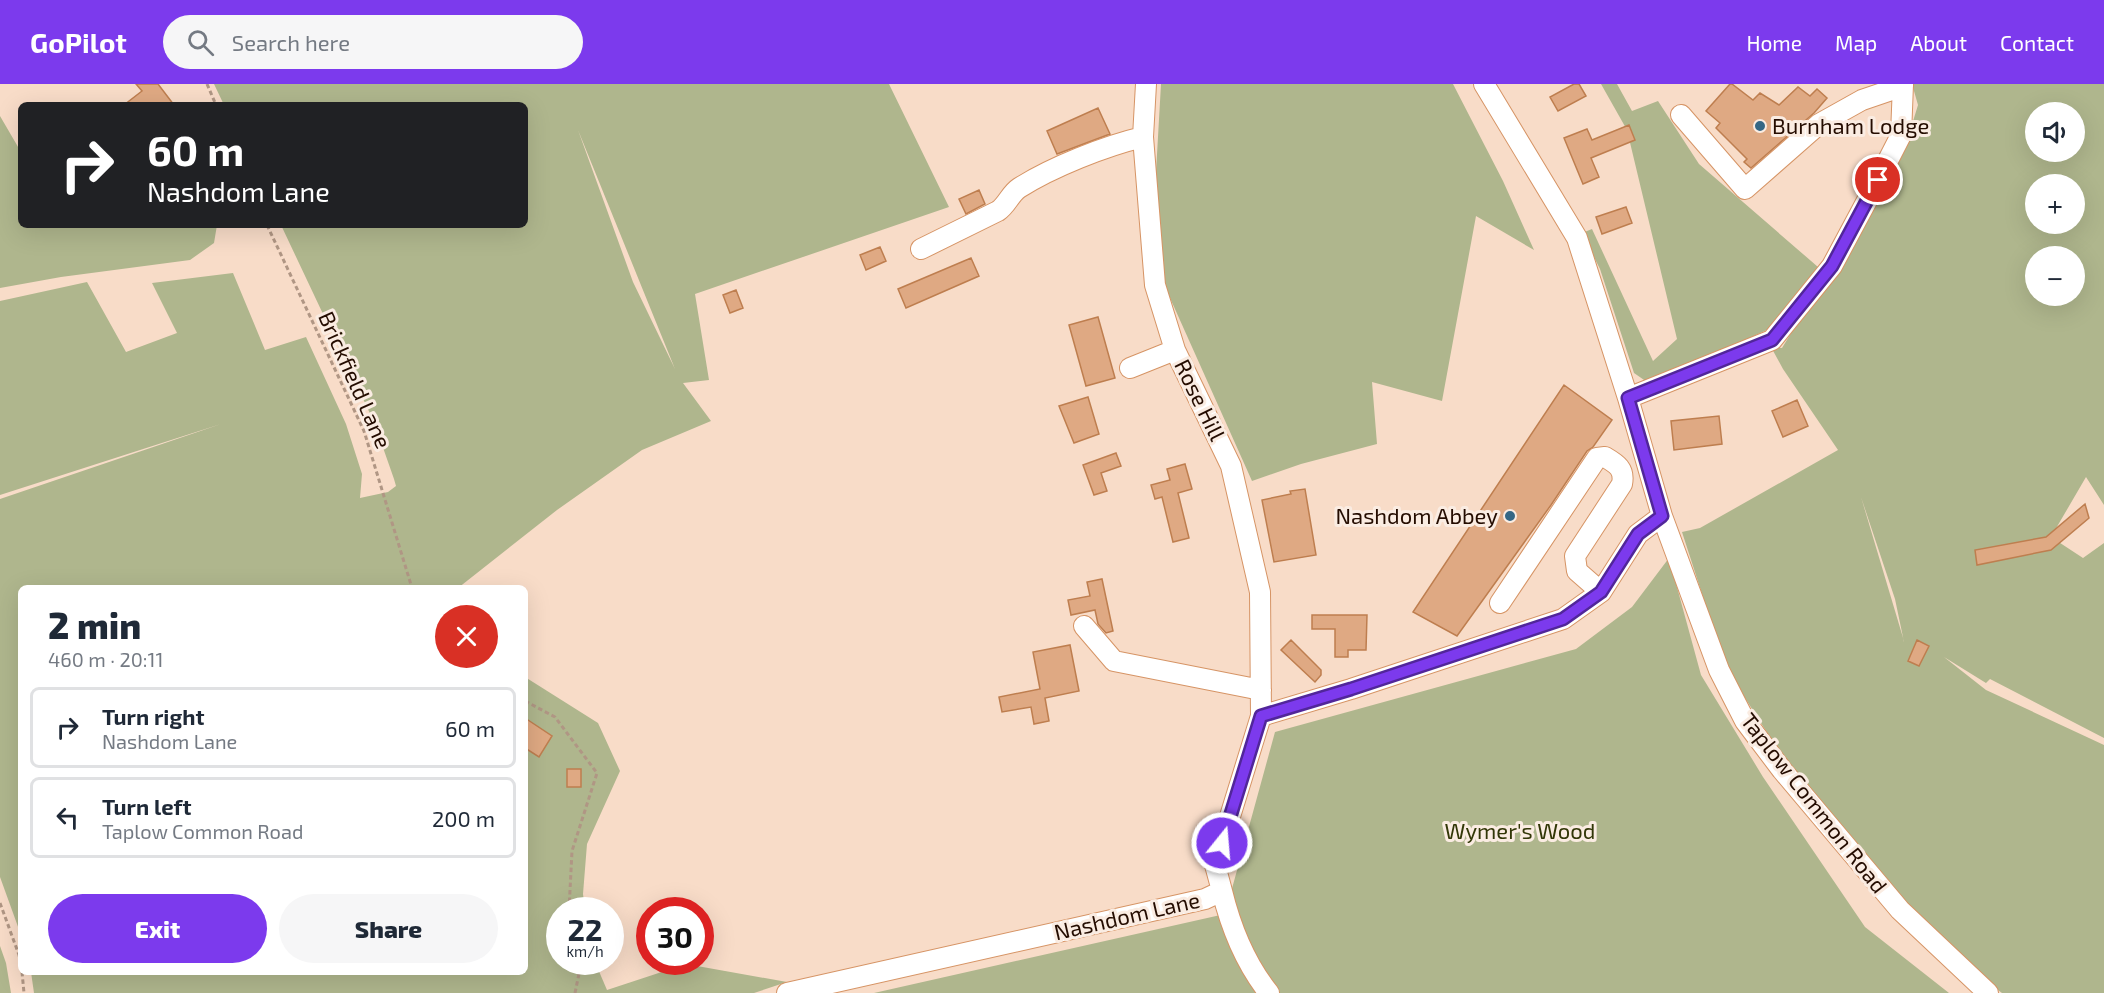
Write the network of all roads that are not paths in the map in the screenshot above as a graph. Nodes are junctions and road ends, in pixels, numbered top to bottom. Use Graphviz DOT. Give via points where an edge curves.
graph roads {
  1 [pos="1146,84"];
  2 [pos="1484,84"];
  3 [pos="1903,85"];
  4 [pos="1681,115"];
  5 [pos="1143,137"];
  6 [pos="921,249"];
  7 [pos="1176,350"];
  8 [pos="1130,368"];
  9 [pos="1628,398"];
  10 [pos="1662,516"];
  11 [pos="1601,592"];
  12 [pos="1500,603"];
  13 [pos="1084,626"];
  14 [pos="1261,690"];
  15 [pos="1261,716"];
  16 [pos="1222,891"];
  17 [pos="787,993"];
  18 [pos="1269,993"];
  19 [pos="1988,993"];
  1 -- 5 [label="street, Rose Hill"];
  2 -- 9 [label="street, Taplow Common Road" via="1577,238"];
  3 -- 4 [label="street" via="1862,100 1819,124 1745,189"];
  3 -- 9 [label="street" via="1901,135 1832,266 1772,340"];
  5 -- 6 [label="street" via="1105,148 1036,179 1012,192 998,211"];
  5 -- 7 [label="street, Rose Hill" via="1155,285"];
  7 -- 8 [label="street"];
  7 -- 14 [label="street, Rose Hill" via="1232,466 1260,592"];
  9 -- 10 [label="street, Taplow Common Road"];
  10 -- 11 [label="street" via="1638,534"];
  10 -- 19 [label="street, Taplow Common Road" via="1719,670 1745,721 1900,910"];
  11 -- 12 [label="street" via="1577,571 1575,556 1622,484 1624,475 1619,466 1605,457 1597,458"];
  11 -- 15 [label="street" via="1563,619"];
  13 -- 14 [label="street" via="1114,661"];
  14 -- 15 [label="street, Rose Hill"];
  15 -- 16 [label="street, Nashdom Lane" via="1215,865"];
  16 -- 17 [label="street, Nashdom Lane" via="1205,899"];
  16 -- 18 [label="street" via="1235,934 1255,975"];
}
